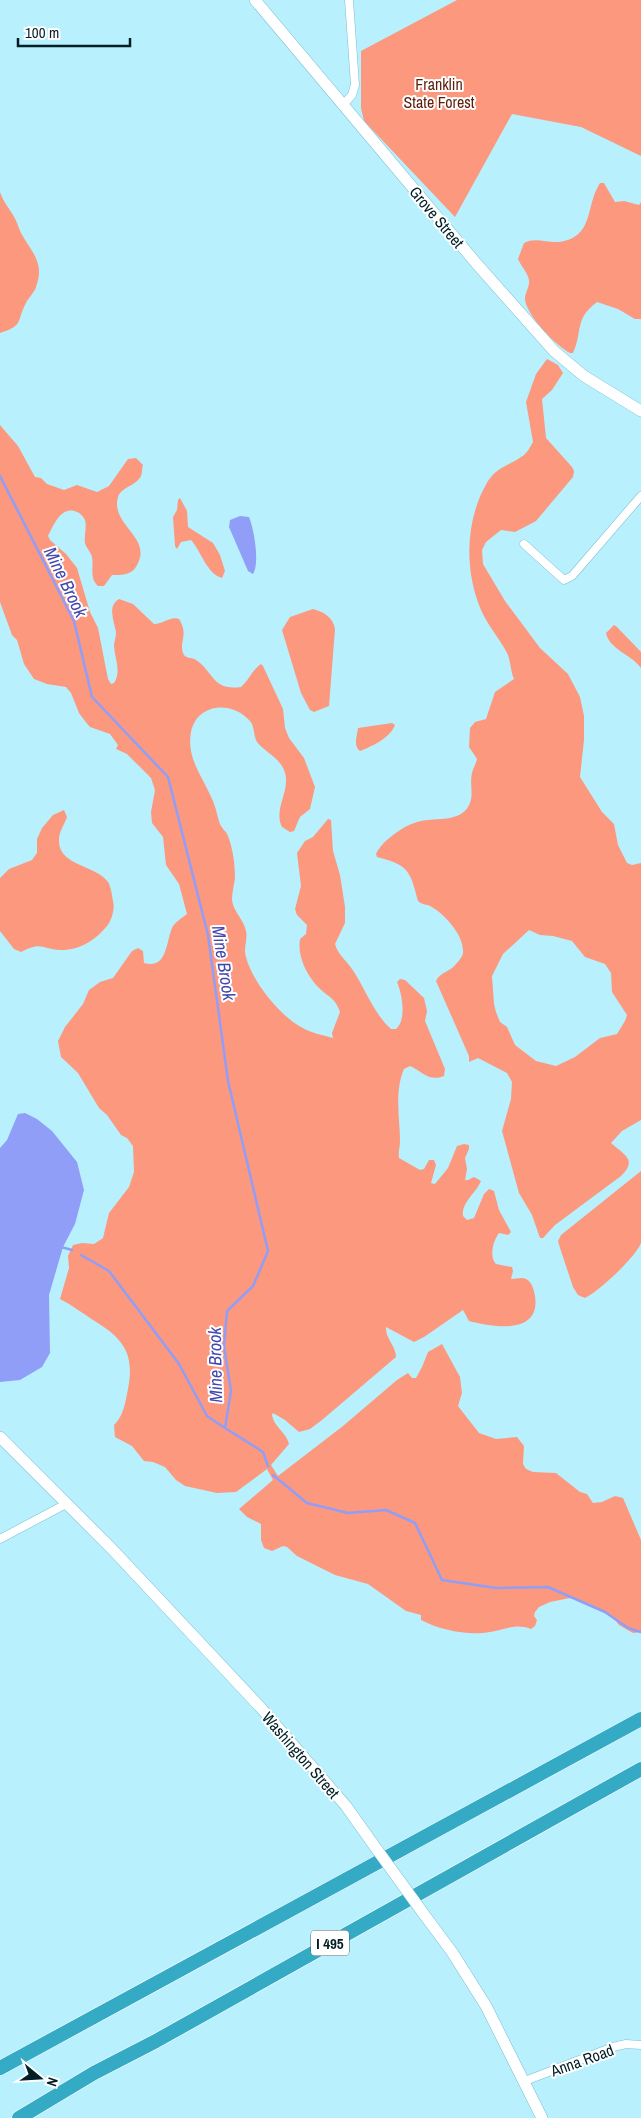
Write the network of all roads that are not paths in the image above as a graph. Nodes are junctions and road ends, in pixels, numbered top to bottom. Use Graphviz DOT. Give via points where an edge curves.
graph roads {
  1 [pos="255,0"];
  2 [pos="349,0"];
  3 [pos="343,105"];
  4 [pos="641,411"];
  5 [pos="641,496"];
  6 [pos="524,544"];
  7 [pos="0,1437"];
  8 [pos="66,1504"];
  9 [pos="0,1540"];
  10 [pos="641,1719"];
  11 [pos="641,1769"];
  12 [pos="641,2045"];
  13 [pos="0,2068"];
  14 [pos="525,2081"];
  15 [pos="18,2118"];
  16 [pos="542,2118"];
  1 -- 3 [label="main road, Grove Street"];
  2 -- 3 [label="street" via="355,84 352,95"];
  3 -- 4 [label="main road, Grove Street" via="554,350 584,376"];
  5 -- 6 [label="street" via="572,576 564,580"];
  7 -- 8 [label="main road, Washington Street"];
  8 -- 9 [label="street"];
  8 -- 14 [label="main road, Washington Street, bridge" via="262,1709 346,1806 473,1983"];
  10 -- 13 [label="highway"];
  11 -- 15 [label="highway, I 495"];
  12 -- 14 [label="street, Anna Road" via="613,2047"];
  14 -- 16 [label="main road, Washington Street"];
}
